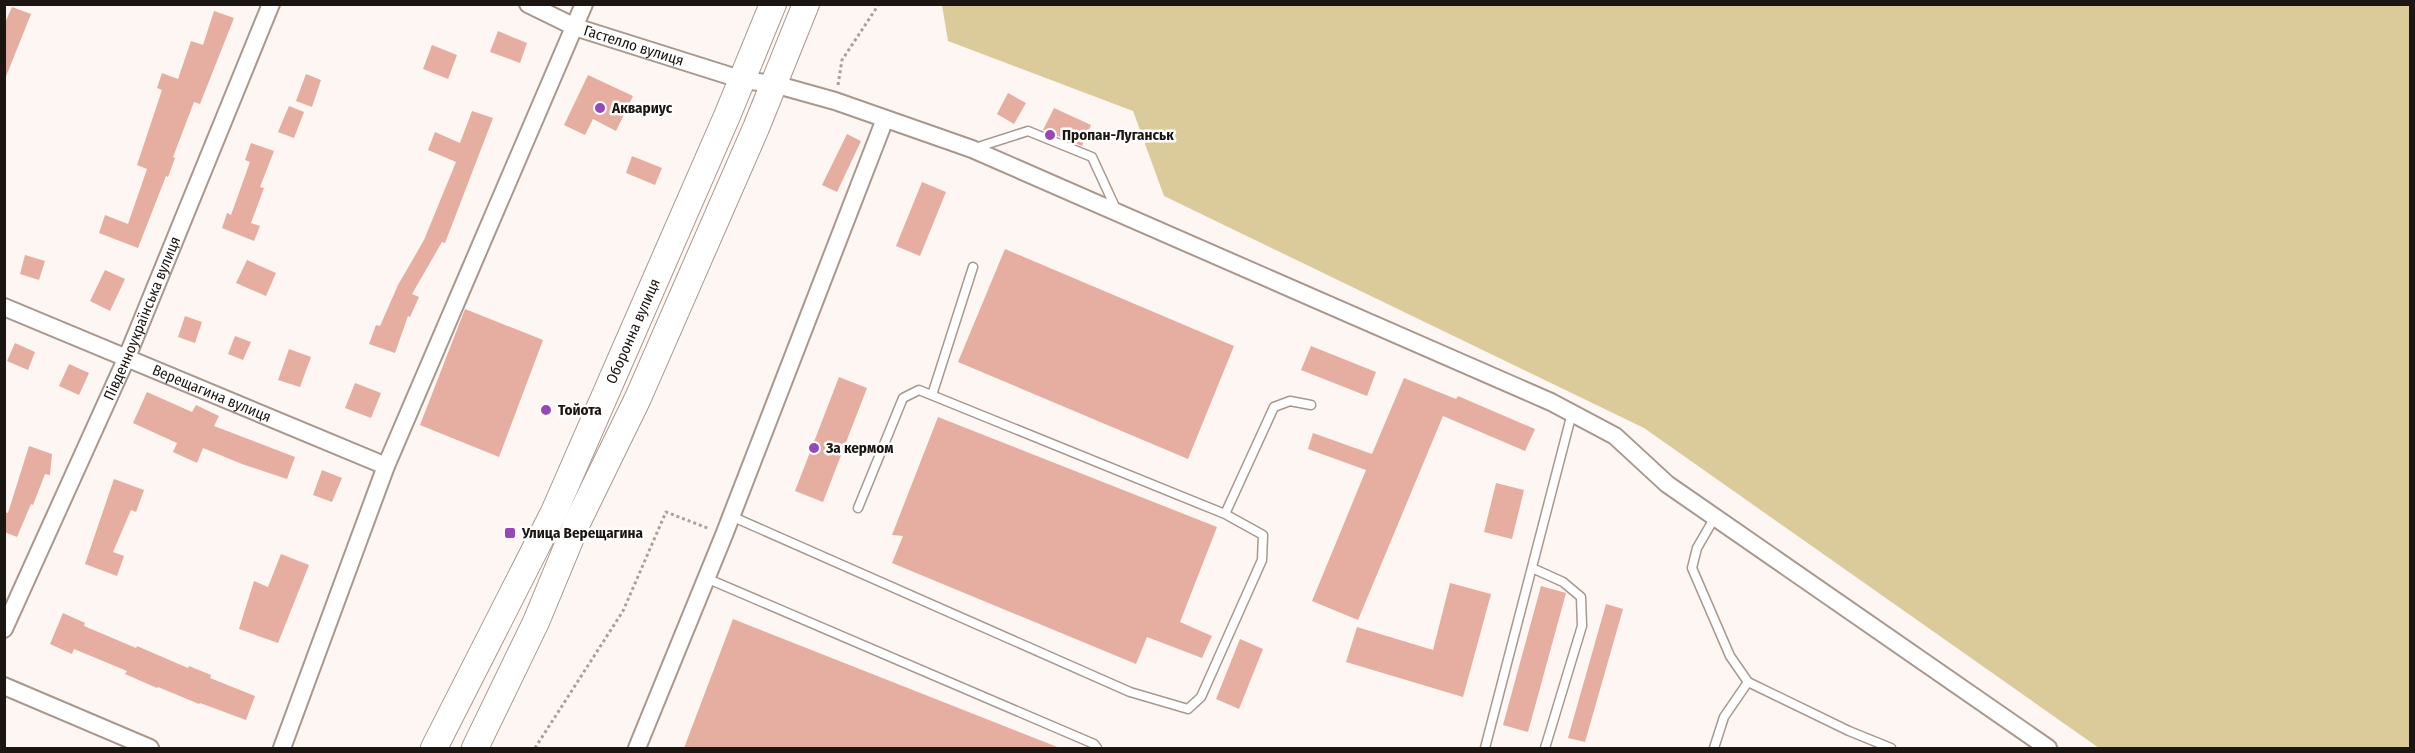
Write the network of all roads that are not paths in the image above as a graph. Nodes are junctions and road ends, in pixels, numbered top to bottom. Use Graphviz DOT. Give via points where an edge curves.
graph roads {
  1 [pos="271,4"];
  2 [pos="528,4"];
  3 [pos="584,4"];
  4 [pos="773,4"];
  5 [pos="806,4"];
  6 [pos="575,27"];
  7 [pos="743,80"];
  8 [pos="774,84"];
  9 [pos="885,119"];
  10 [pos="972,149"];
  11 [pos="1117,213"];
  12 [pos="973,267"];
  13 [pos="4,307"];
  14 [pos="128,357"];
  15 [pos="932,395"];
  16 [pos="1311,405"];
  17 [pos="1572,413"];
  18 [pos="386,466"];
  19 [pos="858,508"];
  20 [pos="1225,514"];
  21 [pos="731,516"];
  22 [pos="1715,517"];
  23 [pos="1532,568"];
  24 [pos="706,578"];
  25 [pos="4,628"];
  26 [pos="1748,682"];
  27 [pos="4,686"];
  28 [pos="150,748"];
  29 [pos="282,748"];
  30 [pos="434,748"];
  31 [pos="475,748"];
  32 [pos="637,748"];
  33 [pos="1097,748"];
  34 [pos="1485,748"];
  35 [pos="1545,748"];
  36 [pos="1714,748"];
  37 [pos="1891,748"];
  38 [pos="2048,748"];
  1 -- 14 [label="street, Південноукраїнська вулиця"];
  2 -- 6 [label="street, Гастелло вулиця"];
  3 -- 6 [label="street"];
  4 -- 7 [label="main road, Оборонна вулиця"];
  5 -- 8 [label="main road, Оборонна вулиця"];
  6 -- 7 [label="street, Гастелло вулиця"];
  6 -- 18 [label="street"];
  7 -- 8 [label="street, Гастелло вулиця"];
  7 -- 30 [label="main road, Оборонна вулиця" via="554,512"];
  8 -- 9 [label="street, Гастелло вулиця"];
  8 -- 31 [label="main road, Оборонна вулиця" via="638,398"];
  9 -- 10 [label="street, Гастелло вулиця"];
  9 -- 21 [label="street"];
  10 -- 11 [label="street, Гастелло вулиця"];
  10 -- 11 [label="lane" via="1028,131 1092,157"];
  11 -- 17 [label="street, Гастелло вулиця"];
  12 -- 15 [label="lane"];
  13 -- 14 [label="street, Верещагина вулиця"];
  14 -- 18 [label="street, Верещагина вулиця"];
  14 -- 25 [label="street, Південноукраїнська вулиця"];
  15 -- 19 [label="lane" via="919,390 903,398"];
  15 -- 20 [label="lane"];
  16 -- 20 [label="lane" via="1290,401 1274,407"];
  17 -- 22 [label="street, Гастелло вулиця" via="1615,436 1667,483"];
  17 -- 23 [label="lane"];
  18 -- 29 [label="street"];
  20 -- 21 [label="lane" via="1263,535 1262,561 1201,697 1188,708 1130,692"];
  21 -- 24 [label="street"];
  22 -- 26 [label="lane" via="1697,548 1692,568 1730,656"];
  22 -- 38 [label="street, Гастелло вулиця"];
  23 -- 34 [label="lane"];
  23 -- 35 [label="lane" via="1563,582 1581,597 1582,626"];
  24 -- 32 [label="street"];
  24 -- 33 [label="lane"];
  26 -- 36 [label="lane" via="1724,717"];
  26 -- 37 [label="lane"];
  27 -- 28 [label="street"];
}
